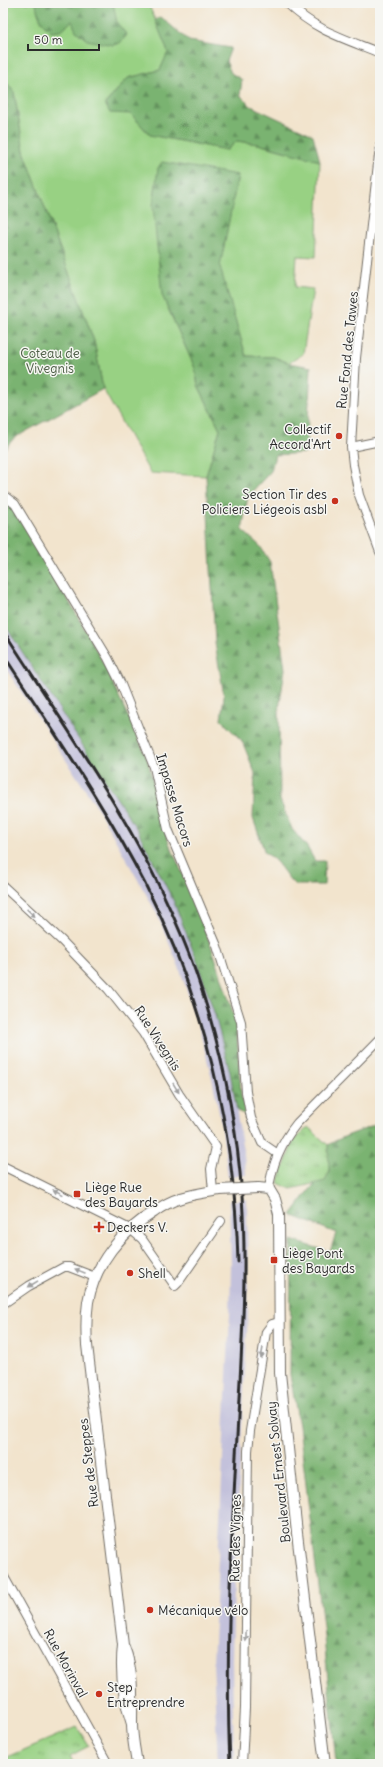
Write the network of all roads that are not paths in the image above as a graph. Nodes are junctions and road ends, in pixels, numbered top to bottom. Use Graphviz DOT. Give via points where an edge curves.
graph roads {
  1 [pos="287,3"];
  2 [pos="380,53"];
  3 [pos="380,146"];
  4 [pos="380,441"];
  5 [pos="351,447"];
  6 [pos="3,495"];
  7 [pos="380,552"];
  8 [pos="3,886"];
  9 [pos="380,1039"];
  10 [pos="278,1154"];
  11 [pos="3,1166"];
  12 [pos="269,1189"];
  13 [pos="216,1190"];
  14 [pos="221,1221"];
  15 [pos="130,1229"];
  16 [pos="95,1278"];
  17 [pos="3,1304"];
  18 [pos="279,1322"];
  19 [pos="3,1574"];
  20 [pos="108,1764"];
  21 [pos="137,1764"];
  22 [pos="242,1764"];
  23 [pos="325,1764"];
  1 -- 2 [label="street" via="308,22"];
  3 -- 5 [label="street, Rue Fond des Tawes" via="356,358"];
  4 -- 5 [label="street"];
  5 -- 7 [label="street, Rue Fond des Tawes" via="359,495"];
  6 -- 10 [label="street, Impasse Macors" via="15,504 120,682 154,767 168,829 217,946 241,1022 246,1092 251,1118 262,1142"];
  8 -- 13 [label="street, Rue Vivegnis, one-way" via="108,988 143,1033 179,1094 216,1147 211,1168"];
  9 -- 10 [label="street" via="298,1123 285,1138"];
  10 -- 12 [label="street"];
  15 -- 11 [label="street, one-way"];
  12 -- 13 [label="street, Rue de Steppes, bridge"];
  12 -- 18 [label="street, Boulevard Ernest Solvay" via="279,1214"];
  13 -- 15 [label="street, Rue de Steppes" via="180,1198"];
  14 -- 15 [label="street" via="178,1284 174,1286 142,1239"];
  15 -- 16 [label="street, Rue de Steppes" via="117,1242"];
  16 -- 17 [label="street, one-way" via="64,1267"];
  16 -- 21 [label="street, Rue de Steppes" via="88,1303 87,1345 123,1645 129,1660 133,1689 132,1724"];
  18 -- 22 [label="street, Rue des Vignes, one-way" via="272,1324 266,1332 250,1431"];
  18 -- 23 [label="street, Boulevard Ernest Solvay" via="280,1373"];
  19 -- 20 [label="street, Rue Morinval"];
}
